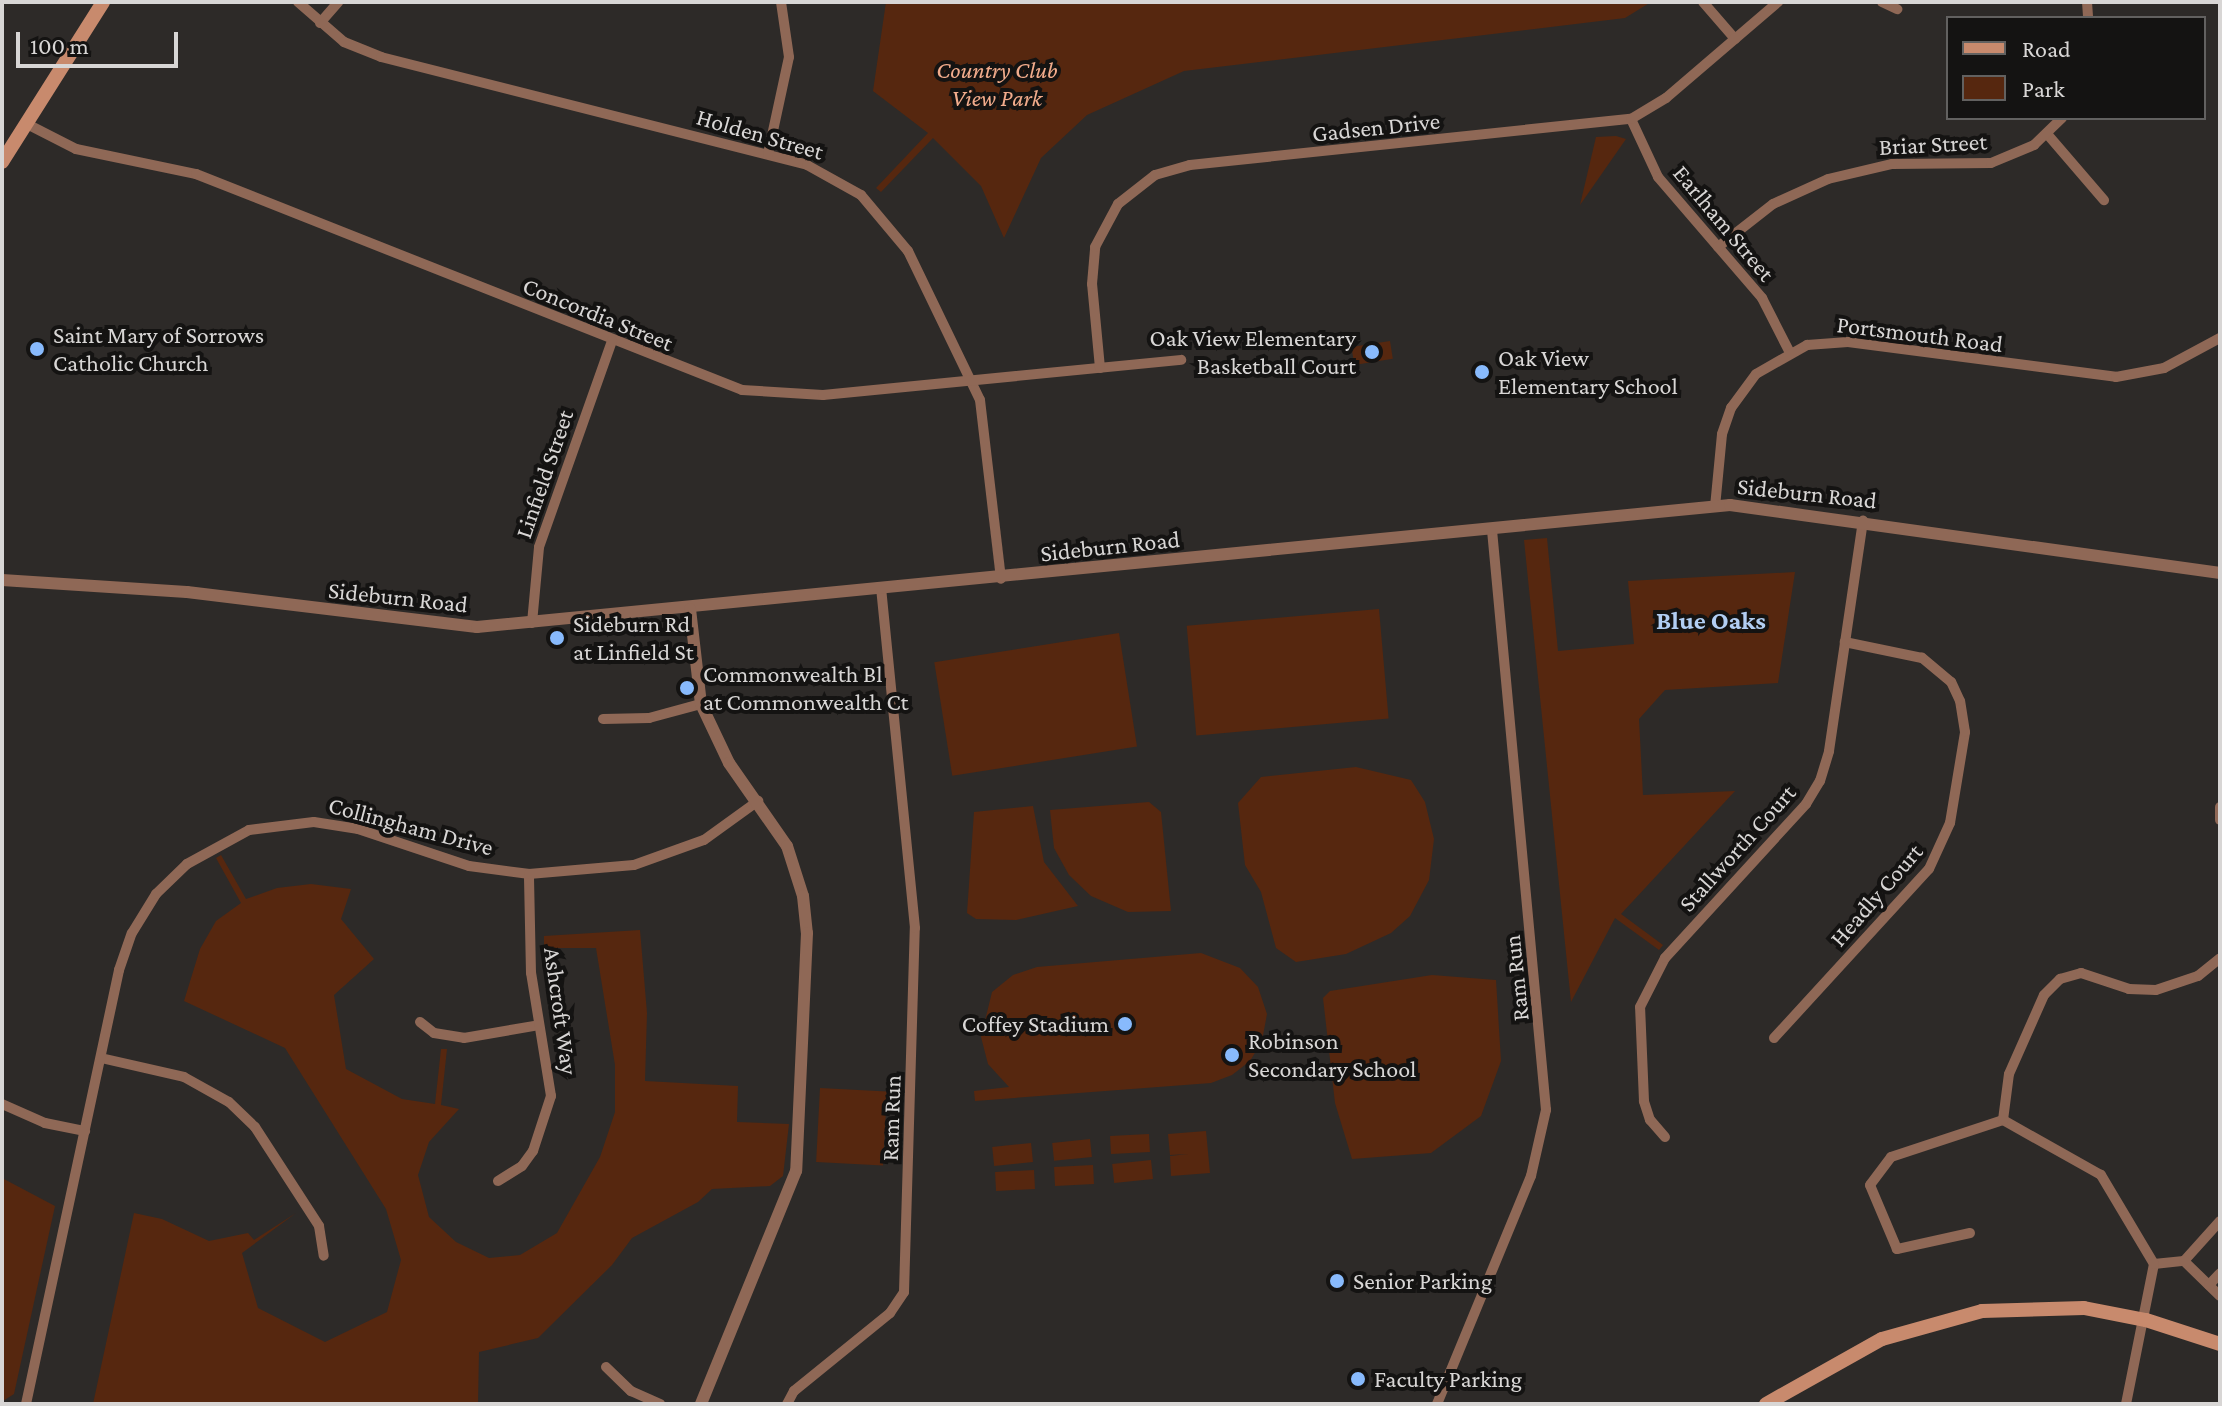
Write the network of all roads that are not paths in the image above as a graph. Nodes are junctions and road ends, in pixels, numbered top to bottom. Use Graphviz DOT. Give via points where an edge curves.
graph roads {
  1 [pos="103,2"];
  2 [pos="298,2"];
  3 [pos="338,2"];
  4 [pos="781,2"];
  5 [pos="1703,2"];
  6 [pos="1778,2"];
  7 [pos="1882,2"];
  8 [pos="1897,9"];
  9 [pos="320,23"];
  10 [pos="1735,39"];
  11 [pos="1631,119"];
  12 [pos="2060,120"];
  13 [pos="27,124"];
  14 [pos="2048,135"];
  15 [pos="768,154"];
  16 [pos="2,162"];
  17 [pos="2104,200"];
  18 [pos="1718,247"];
  19 [pos="2220,338"];
  20 [pos="612,341"];
  21 [pos="1789,351"];
  22 [pos="1181,360"];
  23 [pos="1100,368"];
  24 [pos="970,380"];
  25 [pos="1715,507"];
  26 [pos="1863,520"];
  27 [pos="1492,530"];
  28 [pos="2220,573"];
  29 [pos="1001,579"];
  30 [pos="2,580"];
  31 [pos="881,590"];
  32 [pos="690,609"];
  33 [pos="532,623"];
  34 [pos="1845,642"];
  35 [pos="701,704"];
  36 [pos="603,719"];
  37 [pos="758,801"];
  38 [pos="2220,807"];
  39 [pos="2220,820"];
  40 [pos="529,874"];
  41 [pos="2220,958"];
  42 [pos="420,1022"];
  43 [pos="539,1025"];
  44 [pos="1774,1038"];
  45 [pos="101,1058"];
  46 [pos="2,1104"];
  47 [pos="2003,1120"];
  48 [pos="85,1131"];
  49 [pos="1665,1137"];
  50 [pos="498,1181"];
  51 [pos="2220,1221"];
  52 [pos="1970,1233"];
  53 [pos="324,1256"];
  54 [pos="2184,1261"];
  55 [pos="2154,1264"];
  56 [pos="2220,1273"];
  57 [pos="2209,1285"];
  58 [pos="2220,1296"];
  59 [pos="2146,1320"];
  60 [pos="2220,1344"];
  61 [pos="606,1367"];
  62 [pos="26,1404"];
  63 [pos="660,1404"];
  64 [pos="701,1404"];
  65 [pos="787,1404"];
  66 [pos="1437,1404"];
  67 [pos="1766,1404"];
  68 [pos="2126,1404"];
  1 -- 13 [label="main road"];
  2 -- 9 [label="street, Holden Street"];
  3 -- 9 [label="street"];
  4 -- 15 [label="street" via="789,57"];
  5 -- 10 [label="street"];
  6 -- 10 [label="street, Gadsen Drive"];
  7 -- 8 [label="street"];
  9 -- 15 [label="street, Holden Street" via="344,42 381,57"];
  10 -- 11 [label="street, Gadsen Drive" via="1666,98"];
  11 -- 18 [label="street, Earlham Street" via="1658,177"];
  11 -- 23 [label="street, Gadsen Drive" via="1190,165 1155,175 1118,204 1095,247 1092,284"];
  12 -- 14 [label="street, Briar Street"];
  13 -- 16 [label="main road"];
  13 -- 20 [label="street, Concordia Street" via="76,149 196,174"];
  14 -- 17 [label="street"];
  14 -- 18 [label="street, Briar Street" via="1991,163 1892,164 1828,179 1773,204"];
  15 -- 24 [label="street, Holden Street" via="834,177 884,216 908,251"];
  18 -- 21 [label="street, Earlham Street" via="1762,298"];
  19 -- 21 [label="street, Portsmouth Road" via="2164,368 2116,377 1848,342"];
  20 -- 24 [label="street, Concordia Street" via="714,382 773,395"];
  20 -- 33 [label="street, Linfield Street" via="539,547"];
  21 -- 25 [label="street, Portsmouth Road" via="1756,374 1731,408 1722,434"];
  22 -- 23 [label="street, Concordia Street"];
  23 -- 24 [label="street, Concordia Street"];
  24 -- 29 [label="street, Holden Street" via="987,429"];
  25 -- 26 [label="street, Sideburn Road" via="1761,506"];
  25 -- 27 [label="street, Sideburn Road"];
  26 -- 28 [label="street, Sideburn Road"];
  26 -- 34 [label="street, Stallworth Court"];
  27 -- 29 [label="street, Sideburn Road"];
  27 -- 66 [label="street, Ram Run" via="1546,1110 1531,1176"];
  29 -- 31 [label="street, Sideburn Road"];
  30 -- 33 [label="street, Sideburn Road" via="187,592 439,626"];
  31 -- 32 [label="street, Sideburn Road"];
  31 -- 65 [label="street, Ram Run" via="915,928 904,1292 890,1313 794,1391"];
  32 -- 33 [label="street, Sideburn Road"];
  32 -- 35 [label="street"];
  34 -- 44 [label="street, Headly Court" via="1908,653 1951,682 1965,732 1950,823 1929,869"];
  34 -- 49 [label="street, Stallworth Court" via="1829,751 1813,793 1665,958 1646,988 1637,1028 1644,1101 1650,1120"];
  35 -- 36 [label="street" via="649,718"];
  35 -- 37 [label="street" via="729,763"];
  37 -- 40 [label="street, Collingham Drive" via="704,840 671,856 634,865"];
  37 -- 64 [label="street" via="787,846 806,915 800,1140 790,1194"];
  38 -- 39 [label="street"];
  40 -- 43 [label="street, Ashcroft Way" via="531,973"];
  40 -- 45 [label="street, Collingham Drive" via="469,866 358,829 314,822 281,823 219,843 156,894 132,933"];
  41 -- 47 [label="street" via="2198,976 2164,989 2129,989 2081,973 2051,985 2011,1063"];
  42 -- 43 [label="street" via="434,1033 464,1038"];
  43 -- 50 [label="street, Ashcroft Way" via="551,1074 547,1117 526,1161"];
  45 -- 48 [label="street, Collingham Drive"];
  45 -- 53 [label="street" via="184,1077 229,1102 255,1127 319,1226"];
  46 -- 48 [label="street" via="45,1123"];
  47 -- 52 [label="street" via="1891,1157 1870,1185 1897,1249"];
  47 -- 55 [label="street" via="2101,1175"];
  48 -- 62 [label="street, Collingham Drive"];
  51 -- 54 [label="street"];
  54 -- 55 [label="street"];
  54 -- 57 [label="street"];
  55 -- 59 [label="street"];
  56 -- 57 [label="street"];
  57 -- 58 [label="street"];
  59 -- 60 [label="main road"];
  59 -- 67 [label="main road" via="2051,1306 1948,1318 1854,1351"];
  59 -- 68 [label="street"];
  61 -- 63 [label="street" via="631,1391"];
}
